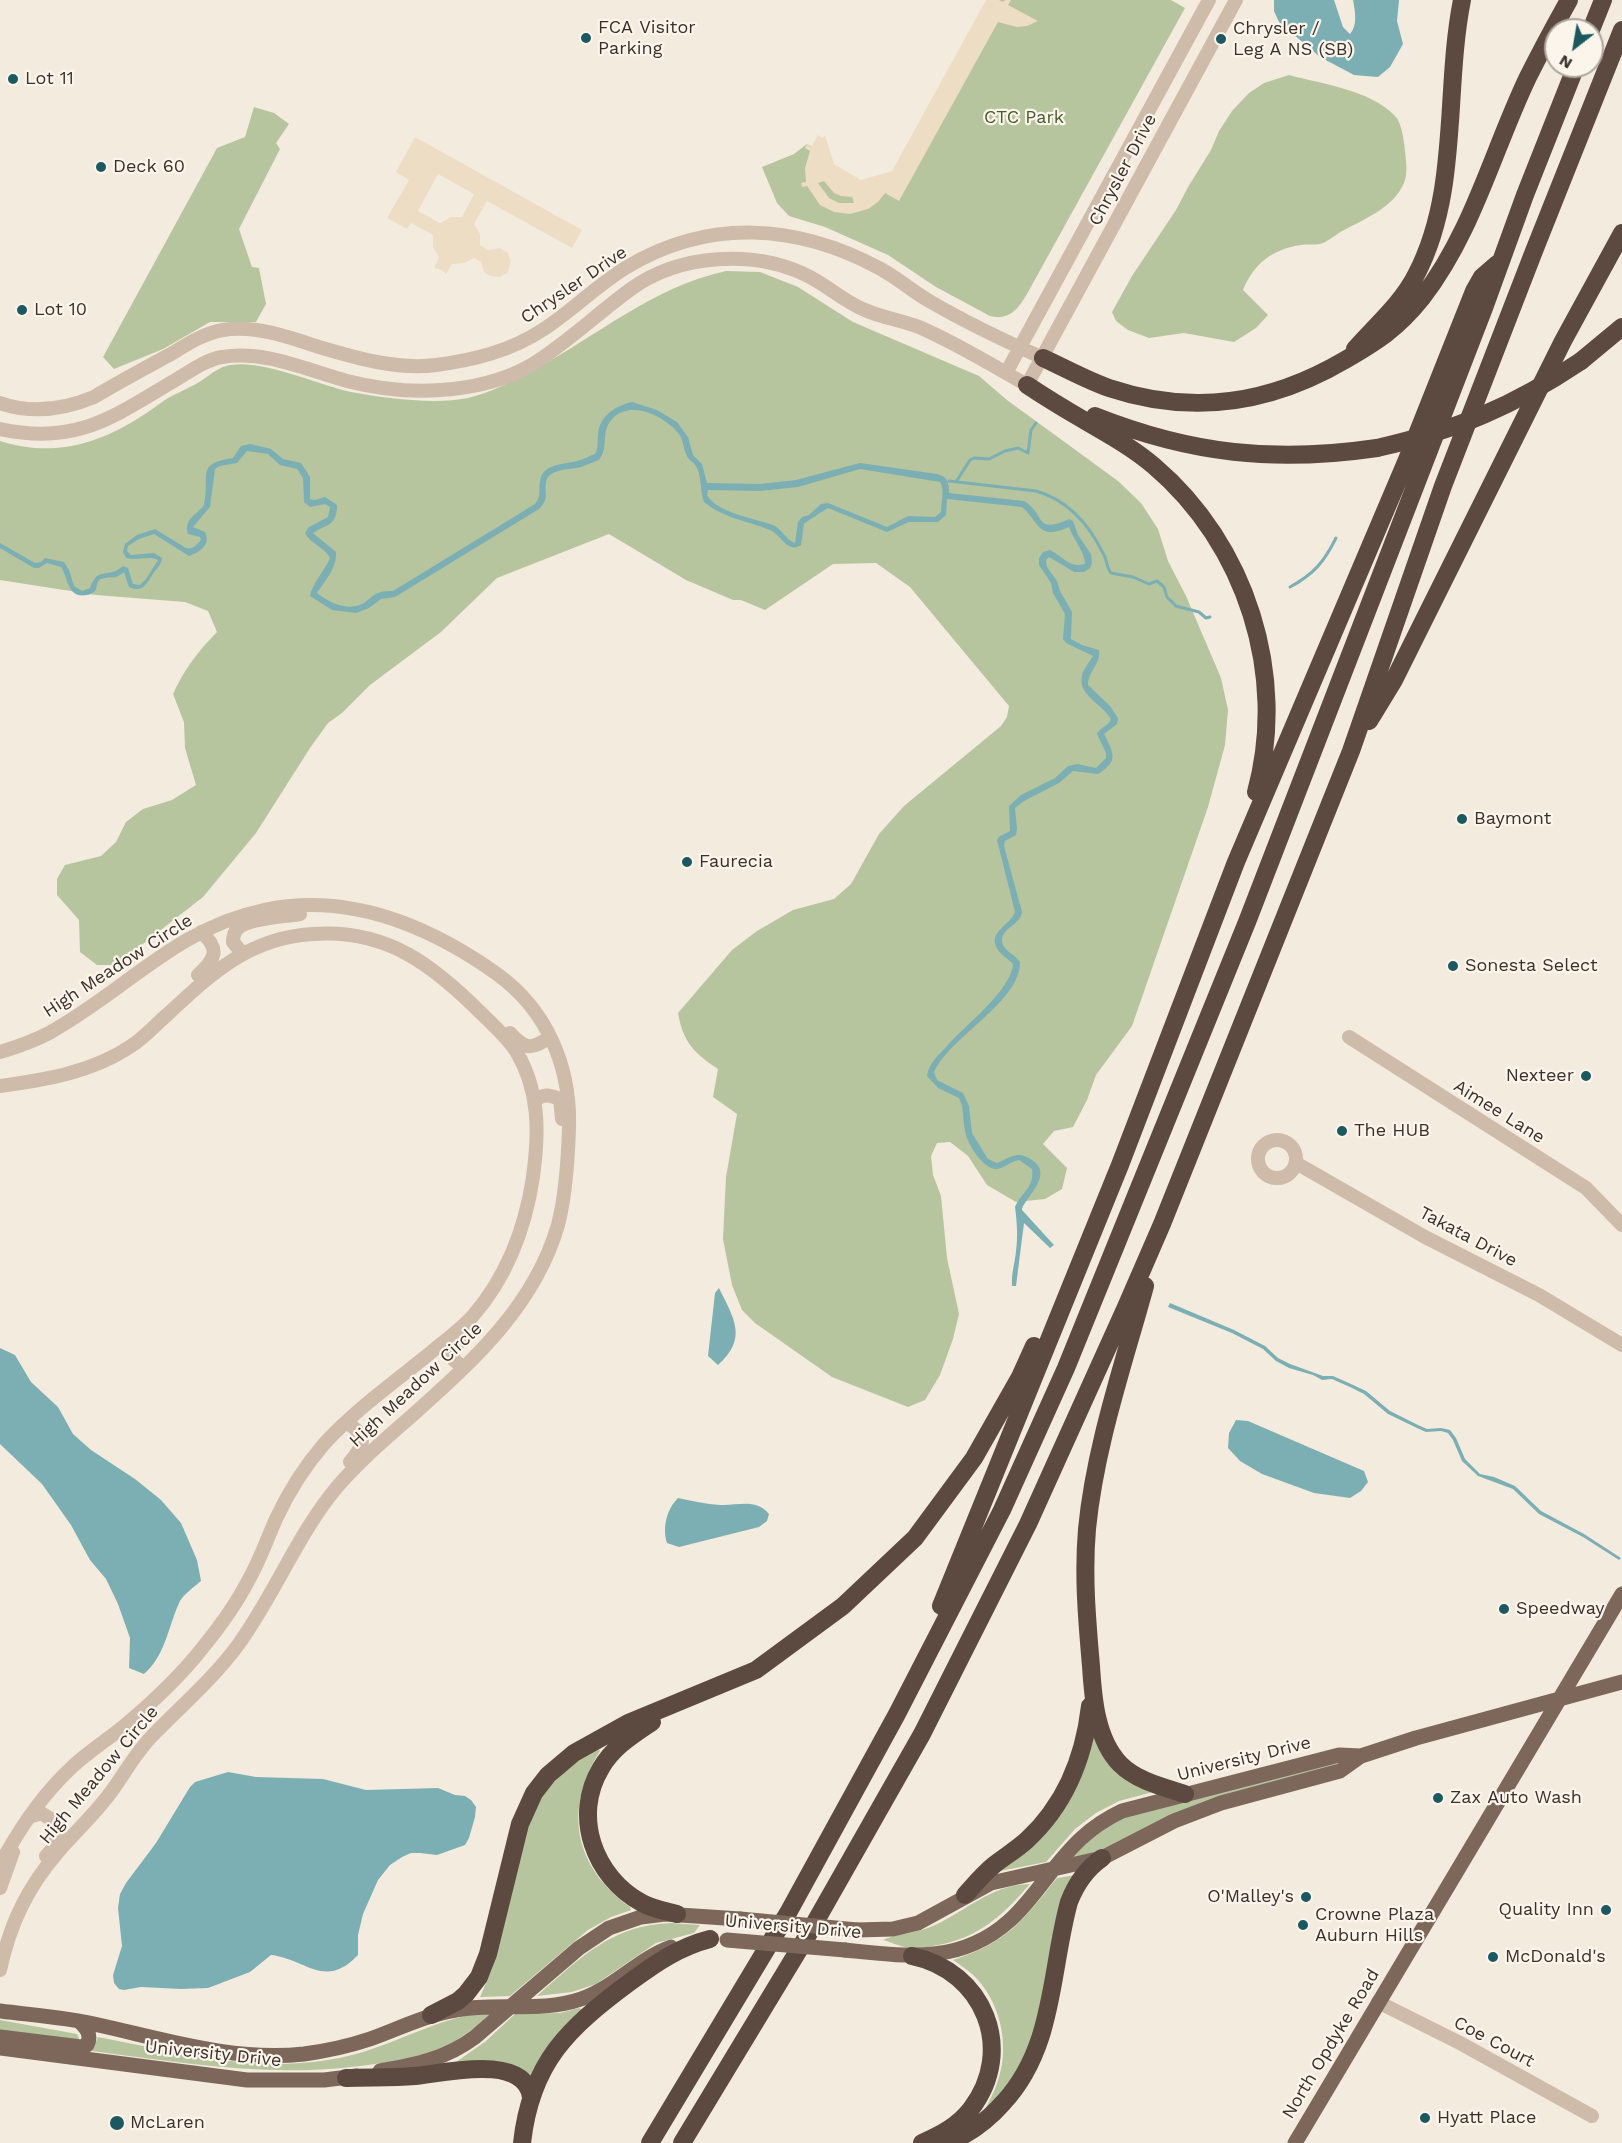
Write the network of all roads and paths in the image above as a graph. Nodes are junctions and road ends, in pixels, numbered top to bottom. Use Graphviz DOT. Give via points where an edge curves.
graph roads {
  1 [pos="1209,0"];
  2 [pos="1236,0"];
  3 [pos="1462,0"];
  4 [pos="1569,0"];
  5 [pos="1603,0"];
  6 [pos="1596,18"];
  7 [pos="1622,30"];
  8 [pos="1571,78"];
  9 [pos="1622,232"];
  10 [pos="1502,258"];
  11 [pos="1622,327"];
  12 [pos="1020,347"];
  13 [pos="1043,358"];
  14 [pos="1344,362"];
  15 [pos="1006,373"];
  16 [pos="1028,385"];
  17 [pos="0,403"];
  18 [pos="0,429"];
  19 [pos="1351,751"];
  20 [pos="1236,862"];
  21 [pos="324,906"];
  22 [pos="201,933"];
  23 [pos="242,953"];
  24 [pos="439,973"];
  25 [pos="550,1037"];
  26 [pos="1349,1037"];
  27 [pos="131,1046"];
  28 [pos="0,1052"];
  29 [pos="0,1086"];
  30 [pos="535,1101"];
  31 [pos="1296,1163"];
  32 [pos="1120,1166"];
  33 [pos="564,1195"];
  34 [pos="1162,1224"];
  35 [pos="1622,1225"];
  36 [pos="508,1264"];
  37 [pos="1622,1345"];
  38 [pos="464,1368"];
  39 [pos="346,1422"];
  40 [pos="310,1521"];
  41 [pos="1622,1594"];
  42 [pos="1622,1682"];
  43 [pos="1092,1685"];
  44 [pos="1560,1700"];
  45 [pos="684,1701"];
  46 [pos="897,1714"];
  47 [pos="1361,1756"];
  48 [pos="1185,1794"];
  49 [pos="29,1817"];
  50 [pos="16,1836"];
  51 [pos="1102,1858"];
  52 [pos="0,1864"];
  53 [pos="1053,1869"];
  54 [pos="0,1888"];
  55 [pos="965,1895"];
  56 [pos="16,1914"];
  57 [pos="677,1914"];
  58 [pos="719,1940"];
  59 [pos="2,1947"];
  60 [pos="912,1956"];
  61 [pos="0,1970"];
  62 [pos="1378,2002"];
  63 [pos="512,2006"];
  64 [pos="0,2011"];
  65 [pos="431,2015"];
  66 [pos="79,2021"];
  67 [pos="0,2037"];
  68 [pos="0,2048"];
  69 [pos="346,2078"];
  70 [pos="531,2097"];
  71 [pos="1592,2116"];
  72 [pos="522,2143"];
  73 [pos="650,2143"];
  74 [pos="682,2143"];
  75 [pos="922,2143"];
  76 [pos="948,2143"];
  77 [pos="1295,2143"];
  1 -- 12 [label="street, Chrysler Drive"];
  2 -- 13 [label="street, Chrysler Drive"];
  3 -- 14 [label="highway" via="1446,160 1431,243 1416,277 1397,303"];
  4 -- 14 [label="highway" via="1528,77 1462,232 1440,271 1393,331"];
  5 -- 6 [label="highway"];
  7 -- 19 [label="highway" via="1443,486"];
  8 -- 10 [label="highway"];
  9 -- 19 [label="highway" via="1563,341 1394,680"];
  10 -- 20 [label="highway" via="1473,291 1406,462"];
  10 -- 46 [label="highway" via="1247,922 1098,1292 1002,1510"];
  11 -- 16 [label="highway, bridge" via="1581,361 1520,399 1478,419 1437,434 1329,454 1286,456 1217,450 1155,437"];
  12 -- 13 [label="street, Chrysler Drive"];
  12 -- 15 [label="street, Chrysler Drive"];
  12 -- 17 [label="street, Chrysler Drive" via="930,302 879,268 837,249 780,234 732,232 662,250 627,267 544,329 513,347 479,358 433,366 398,365 360,359 282,334 222,330 76,404 32,410"];
  13 -- 14 [label="highway" via="1110,388 1192,403 1265,395 1313,379"];
  13 -- 16 [label="street, Chrysler Drive"];
  15 -- 16 [label="street, Chrysler Drive"];
  15 -- 18 [label="street, Chrysler Drive" via="921,329 861,309 797,271 735,259 685,264 634,286 532,365 475,385 430,391 387,388 264,357 236,356 202,364 120,413 79,430 40,435"];
  16 -- 20 [label="highway" via="1136,452 1167,477 1203,516 1238,577 1255,624 1268,722 1262,771"];
  19 -- 34 [label="highway"];
  20 -- 32 [label="highway"];
  21 -- 22 [label="street, High Meadow Circle" via="269,909 236,916"];
  21 -- 23 [label="street" via="237,929 233,942"];
  21 -- 25 [label="street, High Meadow Circle" via="371,911 441,939 500,977 532,1008"];
  22 -- 27 [label="street" via="214,949 209,965 154,1016"];
  22 -- 28 [label="street, High Meadow Circle" via="166,952 52,1031"];
  23 -- 24 [label="street, High Meadow Circle" via="300,935 336,934 386,944"];
  23 -- 27 [label="street, High Meadow Circle" via="215,971"];
  24 -- 25 [label="street" via="460,980 525,1046 535,1047"];
  24 -- 30 [label="street, High Meadow Circle" via="502,1033 525,1070"];
  25 -- 33 [label="street, High Meadow Circle" via="562,1064 570,1101"];
  26 -- 35 [label="street, Aimee Lane" via="1586,1188"];
  27 -- 29 [label="street, High Meadow Circle" via="75,1072"];
  30 -- 33 [label="street" via="549,1094 560,1100 558,1179"];
  30 -- 36 [label="street, High Meadow Circle" via="538,1134 530,1199"];
  31 -- 37 [label="street, Takata Drive" via="1425,1237 1539,1295"];
  32 -- 45 [label="highway" via="1020,1377 974,1458 915,1538 843,1606 779,1655 756,1670"];
  32 -- 46 [label="highway"];
  33 -- 38 [label="street, High Meadow Circle" via="558,1223 538,1274 489,1343"];
  34 -- 43 [label="highway" via="1102,1442 1091,1502 1086,1590"];
  34 -- 74 [label="highway" via="1028,1524 922,1734 809,1933"];
  36 -- 38 [label="street" via="505,1288 452,1350 454,1360"];
  36 -- 39 [label="street, High Meadow Circle" via="471,1317"];
  38 -- 40 [label="street, High Meadow Circle" via="362,1460"];
  39 -- 40 [label="street" via="359,1431 360,1449 311,1507"];
  39 -- 49 [label="street, High Meadow Circle" via="298,1481 244,1588 201,1651 155,1700 72,1767"];
  40 -- 56 [label="street, High Meadow Circle" via="265,1606 238,1644 204,1686 149,1738 111,1791 39,1876"];
  41 -- 44 [label="main road, North Opdyke Road"];
  42 -- 44 [label="main road, University Drive"];
  43 -- 48 [label="highway" via="1101,1732 1119,1763 1144,1780"];
  43 -- 55 [label="highway" via="1083,1748 1064,1794 1033,1834"];
  44 -- 47 [label="main road, University Drive"];
  44 -- 62 [label="main road, North Opdyke Road"];
  45 -- 57 [label="highway" via="615,1749 596,1777 588,1808 595,1852 614,1881 641,1903"];
  45 -- 65 [label="highway" via="584,1747 548,1775 520,1824 479,1977 458,2001"];
  46 -- 73 [label="highway" via="788,1913"];
  47 -- 48 [label="main road, University Drive" via="1339,1755"];
  47 -- 51 [label="main road, University Drive" via="1340,1771 1197,1812"];
  48 -- 53 [label="main road, University Drive" via="1134,1806 1106,1818 1081,1836"];
  49 -- 50 [label="street, High Meadow Circle"];
  49 -- 56 [label="street" via="40,1813 54,1821 59,1831 53,1848 18,1894"];
  50 -- 52 [label="street, High Meadow Circle"];
  50 -- 54 [label="street" via="12,1860"];
  51 -- 53 [label="main road, University Drive"];
  51 -- 76 [label="highway" via="1086,1871 1069,1902 1045,2028 1032,2062 998,2108 971,2131"];
  53 -- 55 [label="main road, University Drive" via="1002,1880"];
  53 -- 60 [label="main road, University Drive" via="1018,1912 987,1937 942,1954"];
  55 -- 57 [label="main road, University Drive, bridge" via="918,1923 893,1929 857,1930"];
  56 -- 59 [label="street, High Meadow Circle"];
  57 -- 63 [label="main road, University Drive" via="641,1917 599,1934"];
  58 -- 60 [label="main road, University Drive, bridge"];
  58 -- 63 [label="main road, University Drive" via="687,1942 664,1949 581,1999"];
  58 -- 70 [label="highway" via="688,1945 667,1956 584,2018 553,2054"];
  59 -- 61 [label="street, High Meadow Circle"];
  60 -- 75 [label="highway" via="934,1962 963,1981 982,2008 991,2039 988,2072 975,2103 956,2124"];
  62 -- 71 [label="street, Coe Court"];
  62 -- 77 [label="main road, North Opdyke Road"];
  63 -- 65 [label="main road, University Drive" via="466,2008"];
  63 -- 69 [label="main road, University Drive" via="447,2055"];
  64 -- 66 [label="main road, University Drive"];
  65 -- 66 [label="main road, University Drive" via="347,2046 276,2055 213,2050"];
  66 -- 67 [label="main road" via="90,2037 81,2048"];
  68 -- 69 [label="main road, University Drive" via="247,2080"];
  69 -- 70 [label="highway" via="482,2069 506,2072 521,2079 529,2087"];
  70 -- 72 [label="highway"];
}
